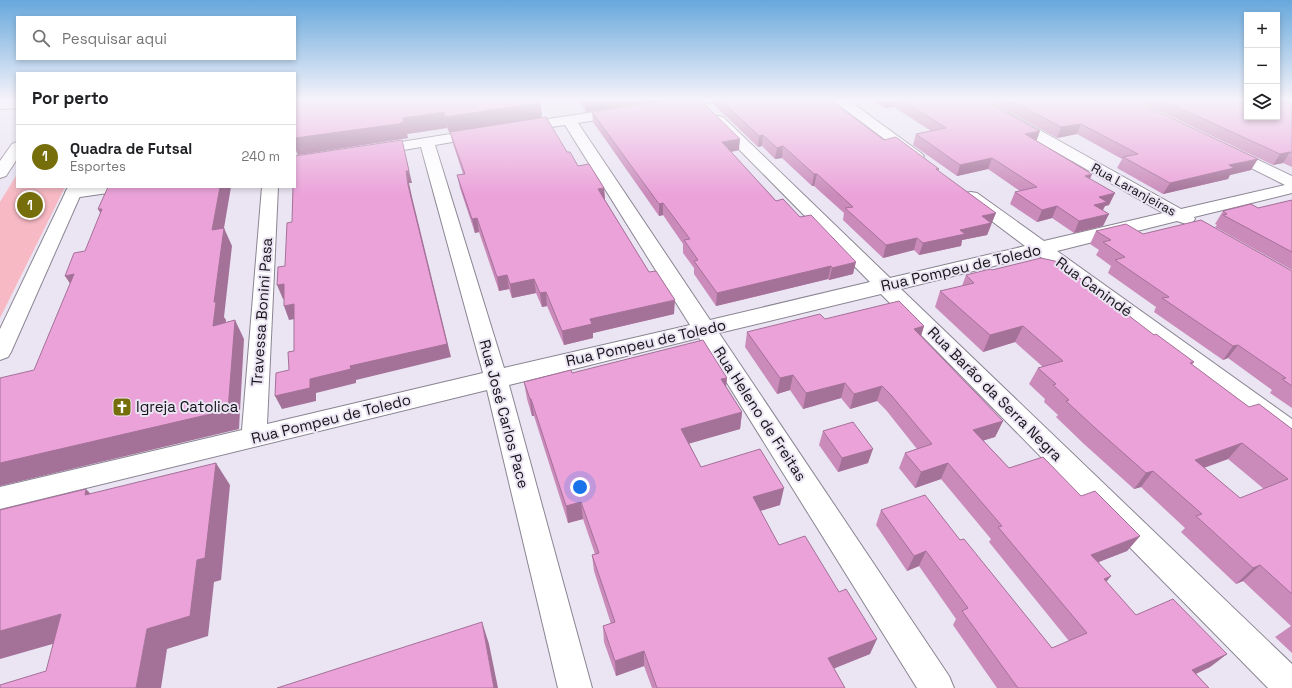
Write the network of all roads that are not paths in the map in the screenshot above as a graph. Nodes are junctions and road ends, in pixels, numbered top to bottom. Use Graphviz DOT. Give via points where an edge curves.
graph roads {
  1 [pos="494,131"];
  2 [pos="576,131"];
  3 [pos="734,131"];
  4 [pos="882,131"];
  5 [pos="1031,131"];
  6 [pos="427,142"];
  7 [pos="1213,144"];
  8 [pos="16,149"];
  9 [pos="365,151"];
  10 [pos="927,164"];
  11 [pos="0,173"];
  12 [pos="1292,182"];
  13 [pos="101,188"];
  14 [pos="270,188"];
  15 [pos="959,188"];
  16 [pos="1292,188"];
  17 [pos="75,190"];
  18 [pos="1180,215"];
  19 [pos="1200,227"];
  20 [pos="1041,249"];
  21 [pos="886,286"];
  22 [pos="705,329"];
  23 [pos="0,352"];
  24 [pos="496,379"];
  25 [pos="1292,432"];
  26 [pos="254,438"];
  27 [pos="0,498"];
  28 [pos="575,688"];
  29 [pos="937,688"];
  30 [pos="1292,688"];
  1 -- 6 [label="street"];
  2 -- 22 [label="street, Rua Heleno de Freitas"];
  3 -- 21 [label="street, Rua Barão da Serra Negra"];
  4 -- 10 [label="street"];
  5 -- 18 [label="street, Rua Laranjeiras"];
  6 -- 9 [label="street"];
  6 -- 24 [label="street, Rua José Carlos Pace"];
  7 -- 12 [label="street"];
  8 -- 11 [label="street"];
  13 -- 17 [label="street"];
  14 -- 26 [label="street, Travessa Bonini Pasa"];
  15 -- 20 [label="street, Rua Canindé"];
  16 -- 18 [label="street, Rua Pompeu de Toledo"];
  17 -- 23 [label="street"];
  18 -- 19 [label="street, Rua Laranjeiras"];
  18 -- 20 [label="street, Rua Pompeu de Toledo"];
  20 -- 21 [label="street, Rua Pompeu de Toledo"];
  20 -- 25 [label="street, Rua Canindé"];
  21 -- 22 [label="street, Rua Pompeu de Toledo"];
  21 -- 30 [label="street, Rua Barão da Serra Negra"];
  22 -- 24 [label="street, Rua Pompeu de Toledo"];
  22 -- 29 [label="street, Rua Heleno de Freitas"];
  24 -- 26 [label="street, Rua Pompeu de Toledo"];
  24 -- 28 [label="street, Rua José Carlos Pace"];
  26 -- 27 [label="street, Rua Pompeu de Toledo"];
}
